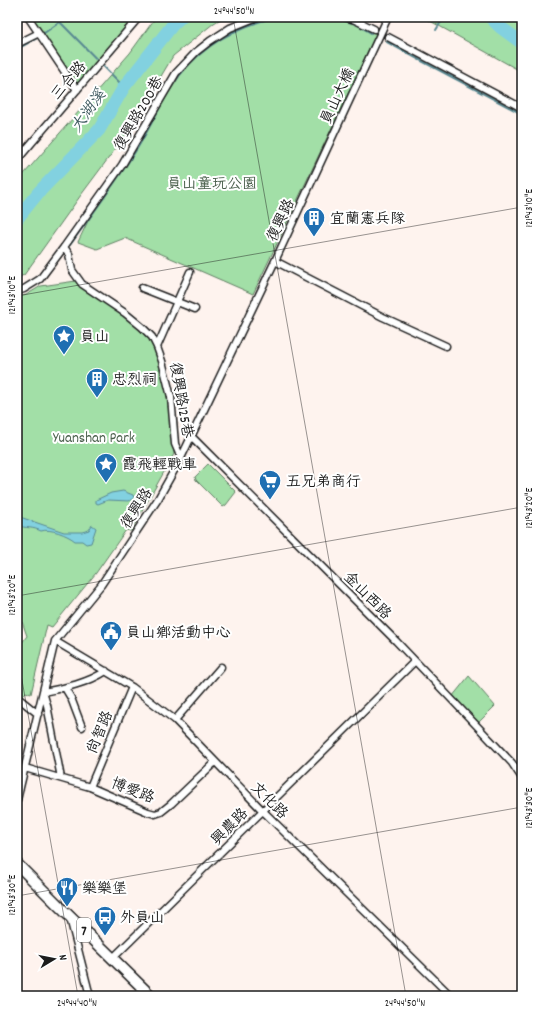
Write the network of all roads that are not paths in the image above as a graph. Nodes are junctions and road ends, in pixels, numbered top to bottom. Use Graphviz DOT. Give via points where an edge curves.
graph roads {
  1 [pos="28,17"];
  2 [pos="139,17"];
  3 [pos="257,17"];
  4 [pos="345,17"];
  5 [pos="387,19"];
  6 [pos="374,29"];
  7 [pos="39,33"];
  8 [pos="388,37"];
  9 [pos="17,44"];
  10 [pos="77,90"];
  11 [pos="522,108"];
  12 [pos="17,160"];
  13 [pos="310,186"];
  14 [pos="64,247"];
  15 [pos="275,261"];
  16 [pos="190,272"];
  17 [pos="142,288"];
  18 [pos="17,291"];
  19 [pos="177,301"];
  20 [pos="195,308"];
  21 [pos="446,346"];
  22 [pos="157,347"];
  23 [pos="191,436"];
  24 [pos="181,458"];
  25 [pos="55,641"];
  26 [pos="414,662"];
  27 [pos="221,667"];
  28 [pos="106,671"];
  29 [pos="132,686"];
  30 [pos="65,688"];
  31 [pos="43,692"];
  32 [pos="17,697"];
  33 [pos="38,714"];
  34 [pos="175,720"];
  35 [pos="82,728"];
  36 [pos="215,762"];
  37 [pos="25,768"];
  38 [pos="61,778"];
  39 [pos="522,778"];
  40 [pos="90,788"];
  41 [pos="17,800"];
  42 [pos="263,812"];
  43 [pos="17,864"];
  44 [pos="70,917"];
  45 [pos="113,958"];
  46 [pos="90,996"];
  47 [pos="151,996"];
  48 [pos="451,996"];
  1 -- 7 [label="street"];
  2 -- 10 [label="street, 三合路"];
  3 -- 14 [label="street, 復興路200巷" via="230,28 210,41 176,73 122,165"];
  4 -- 6 [label="street"];
  5 -- 13 [label="street, 員山大橋"];
  7 -- 9 [label="street"];
  7 -- 10 [label="street"];
  8 -- 11 [label="street"];
  10 -- 12 [label="street, 三合路"];
  13 -- 15 [label="street, 復興路"];
  14 -- 18 [label="street, 復興路200巷" via="40,279"];
  14 -- 22 [label="street, 復興路125巷" via="69,254 72,270 82,284 142,327"];
  15 -- 21 [label="street" via="383,317"];
  15 -- 23 [label="street, 復興路"];
  16 -- 19 [label="street"];
  17 -- 19 [label="street"];
  19 -- 20 [label="street"];
  19 -- 22 [label="street"];
  22 -- 24 [label="street, 復興路125巷" via="171,397 175,444"];
  23 -- 24 [label="street, 復興路"];
  23 -- 26 [label="street, 金山西路"];
  24 -- 25 [label="street, 復興路" via="158,499 101,585"];
  25 -- 28 [label="street, 文化路"];
  25 -- 31 [label="street, 復興路"];
  26 -- 39 [label="street, 金山西路" via="478,726 512,763"];
  26 -- 42 [label="street, 興農路"];
  27 -- 34 [label="street"];
  28 -- 29 [label="street, 文化路"];
  28 -- 30 [label="street"];
  29 -- 34 [label="street, 文化路"];
  29 -- 40 [label="street, 尚智路"];
  30 -- 31 [label="street"];
  30 -- 35 [label="street"];
  31 -- 33 [label="street, 復興路"];
  31 -- 38 [label="street"];
  32 -- 33 [label="street"];
  33 -- 37 [label="street, 復興路"];
  34 -- 36 [label="street, 文化路"];
  36 -- 40 [label="street, 博愛路" via="171,804 155,814"];
  36 -- 42 [label="street, 文化路"];
  37 -- 38 [label="street, 博愛路"];
  37 -- 41 [label="street, 復興路"];
  38 -- 40 [label="street, 博愛路"];
  42 -- 45 [label="street, 興農路"];
  42 -- 48 [label="street, 文化路"];
  43 -- 44 [label="main road, 7"];
  44 -- 45 [label="main road, 7"];
  44 -- 46 [label="street"];
  45 -- 47 [label="main road, 7"];
}
